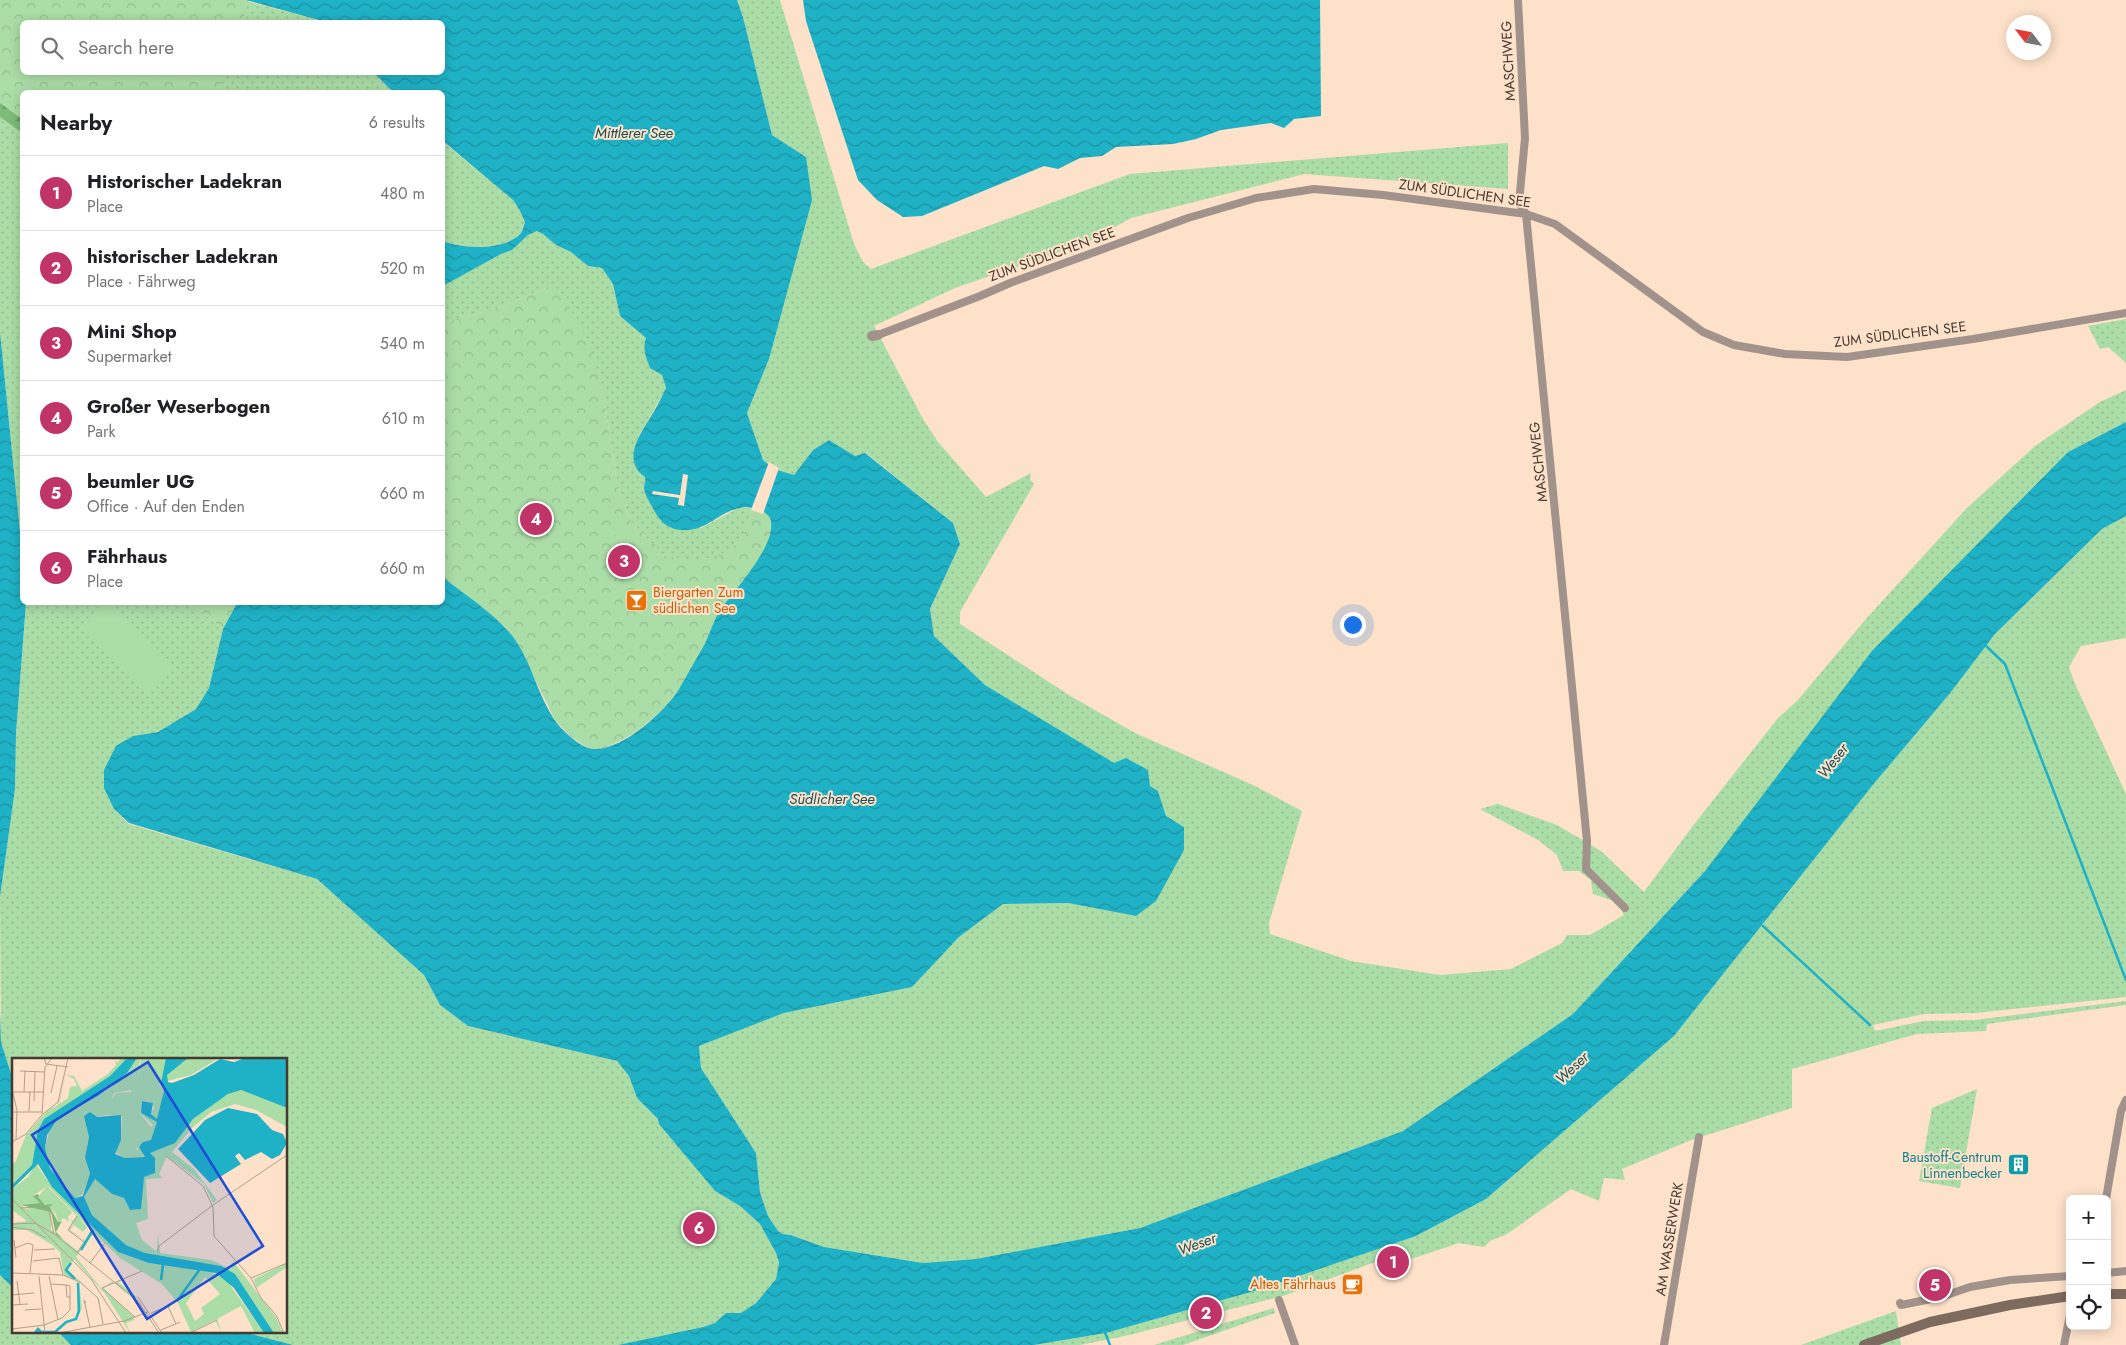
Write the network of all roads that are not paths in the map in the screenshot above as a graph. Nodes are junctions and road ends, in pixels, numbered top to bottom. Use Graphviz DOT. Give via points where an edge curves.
graph roads {
  1 [pos="1518,0"];
  2 [pos="1526,214"];
  3 [pos="2126,313"];
  4 [pos="875,336"];
  5 [pos="1625,908"];
  6 [pos="2126,1100"];
  7 [pos="1699,1137"];
  8 [pos="2107,1195"];
  9 [pos="2126,1272"];
  10 [pos="2111,1273"];
  11 [pos="2066,1276"];
  12 [pos="2111,1294"];
  13 [pos="2126,1294"];
  14 [pos="2066,1297"];
  15 [pos="1279,1300"];
  16 [pos="1900,1303"];
  17 [pos="2067,1330"];
  18 [pos="1295,1345"];
  19 [pos="1664,1345"];
  20 [pos="1864,1345"];
  21 [pos="2064,1345"];
  1 -- 2 [label="street, MASCHWEG" via="1524,138 1519,203"];
  2 -- 3 [label="street, ZUM SÜDLICHEN SEE" via="1555,224 1704,332 1734,345 1785,354 1847,357"];
  2 -- 4 [label="street, ZUM SÜDLICHEN SEE" via="1314,189 1256,198 1188,218"];
  2 -- 5 [label="street, MASCHWEG" via="1587,841 1586,869"];
  6 -- 8 [label="street" via="2121,1111"];
  7 -- 19 [label="street, AM WASSERWERK"];
  9 -- 10 [label="street"];
  11 -- 16 [label="street" via="2010,1280 1970,1287 1941,1297"];
  12 -- 13 [label="main road"];
  14 -- 20 [label="main road" via="1930,1322"];
  15 -- 18 [label="street"];
  17 -- 21 [label="street"];
}
